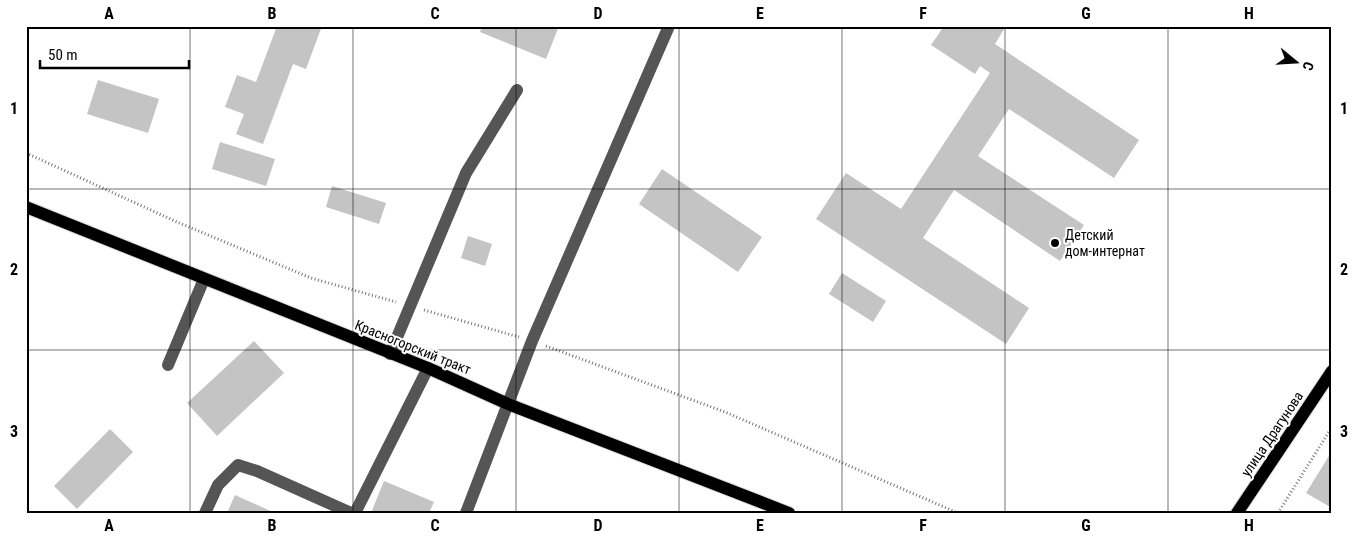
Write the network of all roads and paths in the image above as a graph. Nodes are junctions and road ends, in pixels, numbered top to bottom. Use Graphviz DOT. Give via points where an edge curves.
graph roads {
  1 [pos="669,26"];
  2 [pos="517,90"];
  3 [pos="26,153"];
  4 [pos="26,207"];
  5 [pos="204,279"];
  6 [pos="411,306"];
  7 [pos="532,341"];
  8 [pos="390,354"];
  9 [pos="168,365"];
  10 [pos="428,368"];
  11 [pos="1332,371"];
  12 [pos="508,404"];
  13 [pos="1332,428"];
  14 [pos="206,513"];
  15 [pos="350,513"];
  16 [pos="355,513"];
  17 [pos="466,513"];
  18 [pos="789,513"];
  19 [pos="958,513"];
  20 [pos="1236,513"];
  21 [pos="1278,513"];
  1 -- 7 [label="lane"];
  2 -- 6 [label="lane" via="466,173"];
  3 -- 6 [label="path" via="310,278"];
  4 -- 5 [label="main road, Красногорский тракт"];
  5 -- 8 [label="main road, Красногорский тракт"];
  5 -- 9 [label="lane"];
  6 -- 7 [label="path"];
  6 -- 8 [label="lane"];
  7 -- 12 [label="lane"];
  7 -- 19 [label="path" via="725,412"];
  8 -- 10 [label="main road, Красногорский тракт"];
  10 -- 12 [label="main road, Красногорский тракт"];
  10 -- 16 [label="lane"];
  11 -- 20 [label="main road, улица Драгунова"];
  12 -- 17 [label="lane"];
  12 -- 18 [label="main road, Красногорский тракт"];
  13 -- 21 [label="path"];
  14 -- 15 [label="lane" via="218,485 238,465"];
}
